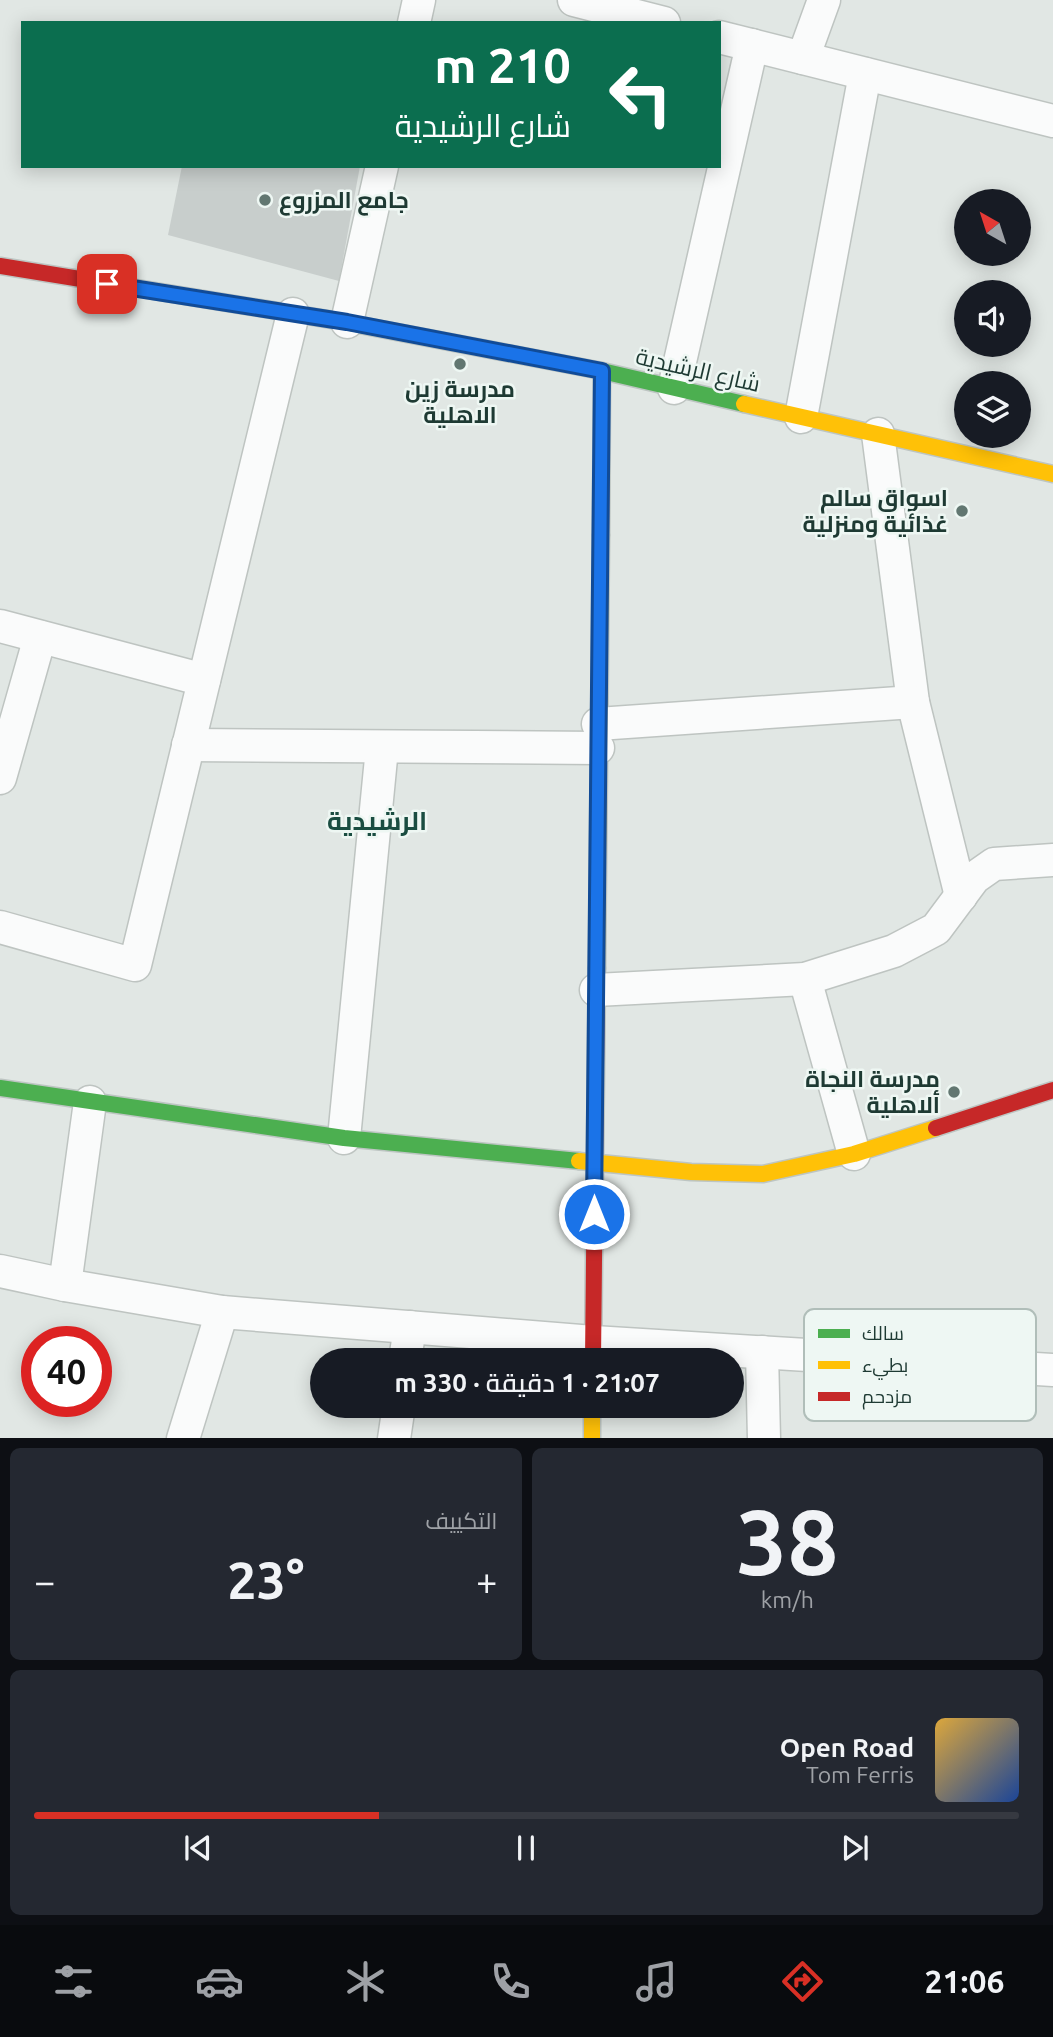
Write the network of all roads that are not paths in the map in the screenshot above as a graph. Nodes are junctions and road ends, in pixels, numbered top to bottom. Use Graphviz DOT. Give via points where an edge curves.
graph roads {
  1 [pos="419,0"];
  2 [pos="574,0"];
  3 [pos="824,0"];
  4 [pos="414,21"];
  5 [pos="656,21"];
  6 [pos="721,37"];
  7 [pos="752,45"];
  8 [pos="803,58"];
  9 [pos="865,74"];
  10 [pos="1053,121"];
  11 [pos="382,168"];
  12 [pos="0,266"];
  13 [pos="293,314"];
  14 [pos="347,322"];
  15 [pos="602,371"];
  16 [pos="674,388"];
  17 [pos="802,417"];
  18 [pos="878,434"];
  19 [pos="1053,474"];
  20 [pos="0,626"];
  21 [pos="40,637"];
  22 [pos="204,680"];
  23 [pos="913,702"];
  24 [pos="598,736"];
  25 [pos="188,746"];
  26 [pos="382,748"];
  27 [pos="0,778"];
  28 [pos="1053,860"];
  29 [pos="961,896"];
  30 [pos="0,927"];
  31 [pos="805,979"];
  32 [pos="596,990"];
  33 [pos="0,1088"];
  34 [pos="1053,1090"];
  35 [pos="90,1102"];
  36 [pos="344,1138"];
  37 [pos="854,1154"];
  38 [pos="594,1164"];
  39 [pos="0,1270"];
  40 [pos="65,1285"];
  41 [pos="222,1312"];
  42 [pos="410,1327"];
  43 [pos="407,1348"];
  44 [pos="570,1348"];
  45 [pos="593,1348"];
  46 [pos="744,1352"];
  47 [pos="762,1352"];
  48 [pos="804,1355"];
  49 [pos="396,1418"];
  50 [pos="592,1418"];
  51 [pos="183,1438"];
  52 [pos="394,1438"];
  53 [pos="592,1438"];
  54 [pos="764,1438"];
  1 -- 4 [label="street"];
  2 -- 5 [label="street"];
  3 -- 8 [label="street"];
  6 -- 7 [label="street"];
  7 -- 8 [label="street"];
  7 -- 16 [label="street"];
  8 -- 9 [label="street"];
  9 -- 10 [label="street"];
  9 -- 17 [label="street"];
  11 -- 14 [label="street"];
  12 -- 13 [label="street, شارع الرشيدية"];
  13 -- 14 [label="street, شارع الرشيدية"];
  13 -- 22 [label="street"];
  14 -- 15 [label="street, شارع الرشيدية"];
  15 -- 16 [label="street, شارع الرشيدية"];
  15 -- 24 [label="street"];
  16 -- 17 [label="street, شارع الرشيدية"];
  17 -- 18 [label="street, شارع الرشيدية"];
  18 -- 19 [label="street, شارع الرشيدية"];
  18 -- 23 [label="street"];
  20 -- 21 [label="street"];
  21 -- 22 [label="street"];
  21 -- 27 [label="street"];
  22 -- 25 [label="street"];
  23 -- 24 [label="street"];
  23 -- 29 [label="street"];
  24 -- 26 [label="street"];
  24 -- 32 [label="street"];
  25 -- 26 [label="street"];
  25 -- 30 [label="street" via="135,965"];
  26 -- 36 [label="street"];
  28 -- 29 [label="street" via="994,864 974,878"];
  29 -- 31 [label="street" via="936,929 894,951"];
  31 -- 32 [label="street"];
  31 -- 37 [label="street"];
  32 -- 38 [label="street"];
  33 -- 35 [label="street"];
  34 -- 37 [label="street"];
  35 -- 36 [label="street"];
  35 -- 40 [label="street"];
  36 -- 38 [label="street"];
  37 -- 38 [label="street" via="763,1174"];
  38 -- 45 [label="street"];
  39 -- 40 [label="street"];
  40 -- 41 [label="street"];
  41 -- 42 [label="street"];
  41 -- 51 [label="street"];
  42 -- 43 [label="street"];
  42 -- 44 [label="street"];
  46 -- 47 [label="street"];
  47 -- 48 [label="street"];
  47 -- 54 [label="street"];
  49 -- 52 [label="street"];
  50 -- 53 [label="street"];
}
